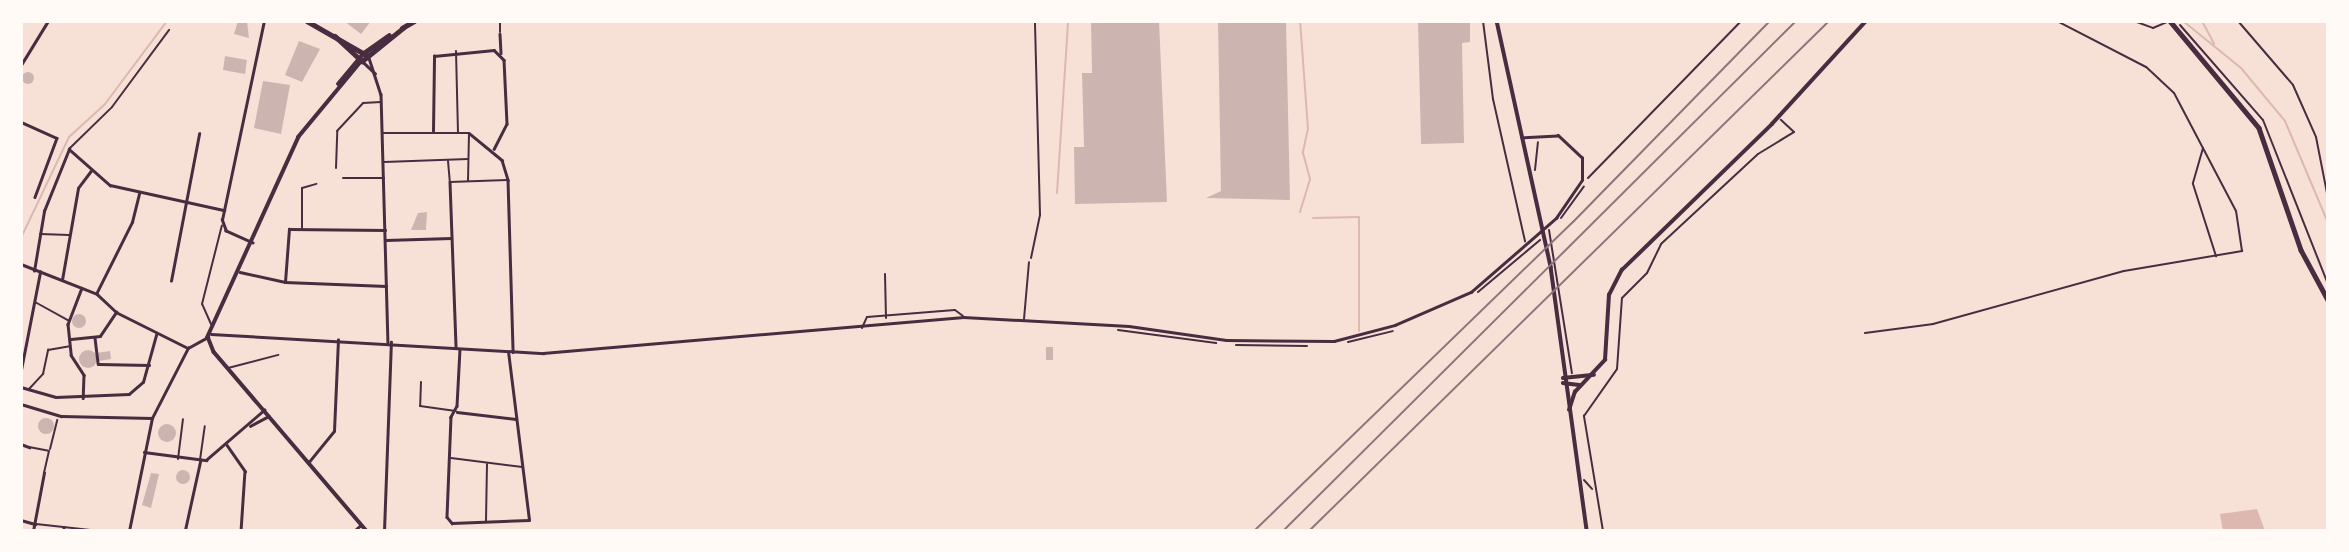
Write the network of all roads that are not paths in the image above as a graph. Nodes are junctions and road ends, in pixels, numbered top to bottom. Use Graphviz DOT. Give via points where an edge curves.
graph roads {
  1 [pos="48,21"];
  2 [pos="264,21"];
  3 [pos="307,21"];
  4 [pos="414,21"];
  5 [pos="500,21"];
  6 [pos="1497,21"];
  7 [pos="1866,21"];
  8 [pos="2169,21"];
  9 [pos="169,30"];
  10 [pos="500,34"];
  11 [pos="335,36"];
  12 [pos="456,51"];
  13 [pos="501,53"];
  14 [pos="366,54"];
  15 [pos="360,59"];
  16 [pos="21,65"];
  17 [pos="377,76"];
  18 [pos="381,102"];
  19 [pos="21,122"];
  20 [pos="433,132"];
  21 [pos="458,132"];
  22 [pos="382,133"];
  23 [pos="469,133"];
  24 [pos="199,134"];
  25 [pos="1522,138"];
  26 [pos="69,149"];
  27 [pos="494,149"];
  28 [pos="468,159"];
  29 [pos="448,160"];
  30 [pos="383,162"];
  31 [pos="336,168"];
  32 [pos="91,170"];
  33 [pos="344,178"];
  34 [pos="384,178"];
  35 [pos="508,180"];
  36 [pos="468,181"];
  37 [pos="450,182"];
  38 [pos="316,184"];
  39 [pos="139,193"];
  40 [pos="36,197"];
  41 [pos="185,202"];
  42 [pos="224,210"];
  43 [pos="222,225"];
  44 [pos="302,228"];
  45 [pos="386,230"];
  46 [pos="39,234"];
  47 [pos="71,235"];
  48 [pos="451,238"];
  49 [pos="386,240"];
  50 [pos="253,243"];
  51 [pos="1029,262"];
  52 [pos="21,264"];
  53 [pos="34,271"];
  54 [pos="40,272"];
  55 [pos="240,272"];
  56 [pos="885,274"];
  57 [pos="62,280"];
  58 [pos="171,281"];
  59 [pos="285,282"];
  60 [pos="387,286"];
  61 [pos="82,288"];
  62 [pos="97,294"];
  63 [pos="2328,300"];
  64 [pos="35,302"];
  65 [pos="116,312"];
  66 [pos="963,317"];
  67 [pos="68,320"];
  68 [pos="886,320"];
  69 [pos="1023,320"];
  70 [pos="211,324"];
  71 [pos="862,328"];
  72 [pos="156,335"];
  73 [pos="208,336"];
  74 [pos="94,338"];
  75 [pos="71,339"];
  76 [pos="338,339"];
  77 [pos="390,342"];
  78 [pos="71,346"];
  79 [pos="188,348"];
  80 [pos="458,348"];
  81 [pos="508,352"];
  82 [pos="513,352"];
  83 [pos="278,355"];
  84 [pos="149,365"];
  85 [pos="228,368"];
  86 [pos="21,370"];
  87 [pos="1595,374"];
  88 [pos="1563,381"];
  89 [pos="421,382"];
  90 [pos="1581,385"];
  91 [pos="21,387"];
  92 [pos="29,390"];
  93 [pos="83,398"];
  94 [pos="21,404"];
  95 [pos="264,410"];
  96 [pos="456,411"];
  97 [pos="1567,415"];
  98 [pos="269,416"];
  99 [pos="152,418"];
  100 [pos="183,419"];
  101 [pos="516,419"];
  102 [pos="205,426"];
  103 [pos="247,428"];
  104 [pos="21,444"];
  105 [pos="227,445"];
  106 [pos="29,447"];
  107 [pos="144,452"];
  108 [pos="178,458"];
  109 [pos="449,458"];
  110 [pos="200,461"];
  111 [pos="308,463"];
  112 [pos="487,463"];
  113 [pos="523,467"];
  114 [pos="44,473"];
  115 [pos="21,520"];
  116 [pos="486,522"];
  117 [pos="35,524"];
  118 [pos="361,525"];
  119 [pos="64,529"];
  120 [pos="186,530"];
  121 [pos="33,531"];
  122 [pos="100,531"];
  123 [pos="129,531"];
  124 [pos="241,531"];
  125 [pos="354,531"];
  126 [pos="366,531"];
  127 [pos="384,531"];
  128 [pos="1587,531"];
  1 -- 16 [label="street"];
  2 -- 42 [label="street"];
  3 -- 11 [label="main road"];
  4 -- 14 [label="main road"];
  5 -- 10 [label="lane"];
  6 -- 25 [label="street"];
  7 -- 87 [label="street" via="1778,118 1622,270 1609,295 1606,352"];
  8 -- 63 [label="main road" via="2259,128 2301,250"];
  9 -- 26 [label="lane" via="113,107"];
  10 -- 13 [label="street"];
  11 -- 14 [label="main road"];
  11 -- 15 [label="main road"];
  12 -- 13 [label="street"];
  12 -- 20 [label="street" via="438,53 432,61"];
  12 -- 21 [label="lane"];
  13 -- 27 [label="street" via="507,124"];
  14 -- 15 [label="main road"];
  14 -- 17 [label="street"];
  15 -- 17 [label="street"];
  15 -- 50 [label="street" via="296,144"];
  17 -- 18 [label="street"];
  18 -- 22 [label="street"];
  18 -- 31 [label="lane" via="362,103 337,131"];
  19 -- 40 [label="street" via="57,138"];
  20 -- 21 [label="street"];
  20 -- 22 [label="street"];
  21 -- 23 [label="street"];
  22 -- 30 [label="street"];
  23 -- 27 [label="street"];
  23 -- 28 [label="lane"];
  24 -- 41 [label="street"];
  25 -- 69 [label="street" via="1548,134 1569,141 1582,158 1582,175 1566,207 1471,292 1358,337 1226,340"];
  25 -- 88 [label="street" via="1543,225"];
  26 -- 32 [label="street"];
  26 -- 46 [label="street"];
  27 -- 35 [label="street"];
  28 -- 29 [label="lane"];
  28 -- 36 [label="lane"];
  29 -- 30 [label="lane"];
  29 -- 37 [label="lane"];
  30 -- 34 [label="street"];
  32 -- 39 [label="street" via="110,185"];
  32 -- 47 [label="street" via="78,188"];
  33 -- 34 [label="street"];
  34 -- 45 [label="street"];
  35 -- 36 [label="lane"];
  35 -- 82 [label="street"];
  36 -- 37 [label="lane"];
  37 -- 48 [label="street"];
  38 -- 44 [label="lane" via="302,188"];
  39 -- 41 [label="street"];
  39 -- 62 [label="street" via="132,222"];
  41 -- 42 [label="street"];
  41 -- 58 [label="street"];
  42 -- 43 [label="street"];
  43 -- 50 [label="street"];
  43 -- 70 [label="lane" via="202,304"];
  44 -- 45 [label="street"];
  44 -- 59 [label="street" via="286,235"];
  45 -- 49 [label="street"];
  46 -- 47 [label="lane"];
  46 -- 53 [label="street"];
  47 -- 57 [label="street"];
  48 -- 49 [label="street"];
  48 -- 80 [label="street"];
  49 -- 60 [label="street"];
  50 -- 55 [label="street"];
  51 -- 69 [label="lane"];
  52 -- 53 [label="street"];
  53 -- 54 [label="street"];
  54 -- 57 [label="street"];
  54 -- 64 [label="street"];
  55 -- 59 [label="street"];
  55 -- 70 [label="street"];
  56 -- 68 [label="lane"];
  57 -- 61 [label="street"];
  59 -- 60 [label="street"];
  60 -- 77 [label="street"];
  61 -- 62 [label="street"];
  61 -- 67 [label="street"];
  62 -- 65 [label="street"];
  64 -- 67 [label="lane"];
  64 -- 86 [label="street"];
  65 -- 72 [label="street"];
  65 -- 74 [label="street"];
  66 -- 68 [label="lane" via="955,310"];
  66 -- 69 [label="street"];
  66 -- 71 [label="street"];
  67 -- 75 [label="street"];
  68 -- 71 [label="lane" via="865,317"];
  70 -- 73 [label="street"];
  71 -- 82 [label="street"];
  72 -- 79 [label="street"];
  72 -- 84 [label="street"];
  73 -- 76 [label="street"];
  73 -- 79 [label="street"];
  73 -- 85 [label="street"];
  74 -- 75 [label="street"];
  74 -- 84 [label="street" via="98,364"];
  75 -- 78 [label="street"];
  76 -- 77 [label="street"];
  76 -- 111 [label="street" via="334,431"];
  77 -- 80 [label="street"];
  77 -- 127 [label="street"];
  78 -- 92 [label="lane" via="48,350 43,374"];
  78 -- 93 [label="street" via="83,375"];
  79 -- 99 [label="street"];
  80 -- 81 [label="street"];
  80 -- 96 [label="street"];
  81 -- 82 [label="street"];
  81 -- 101 [label="street"];
  83 -- 85 [label="lane"];
  84 -- 93 [label="street" via="140,387 129,394"];
  85 -- 95 [label="street"];
  87 -- 88 [label="street"];
  87 -- 90 [label="street"];
  88 -- 90 [label="street"];
  88 -- 97 [label="street"];
  89 -- 96 [label="lane" via="420,406"];
  90 -- 97 [label="street"];
  91 -- 92 [label="street"];
  92 -- 93 [label="street"];
  94 -- 99 [label="street" via="58,416"];
  95 -- 98 [label="street"];
  95 -- 103 [label="street"];
  96 -- 101 [label="street"];
  96 -- 109 [label="street"];
  97 -- 128 [label="street"];
  98 -- 103 [label="street"];
  98 -- 111 [label="street"];
  99 -- 107 [label="street"];
  100 -- 108 [label="lane"];
  101 -- 113 [label="street"];
  102 -- 110 [label="lane"];
  103 -- 105 [label="street"];
  104 -- 106 [label="street"];
  105 -- 110 [label="street"];
  105 -- 124 [label="street" via="245,471"];
  106 -- 114 [label="lane" via="49,451"];
  107 -- 108 [label="street"];
  107 -- 123 [label="street"];
  108 -- 110 [label="street"];
  109 -- 112 [label="lane"];
  109 -- 116 [label="street" via="447,517"];
  110 -- 120 [label="street"];
  111 -- 118 [label="street"];
  112 -- 113 [label="lane"];
  112 -- 116 [label="lane"];
  113 -- 116 [label="street" via="529,520"];
  114 -- 117 [label="street"];
  115 -- 117 [label="street"];
  117 -- 119 [label="lane"];
  117 -- 121 [label="street"];
  118 -- 125 [label="street"];
  118 -- 126 [label="street"];
  119 -- 122 [label="lane"];
}
